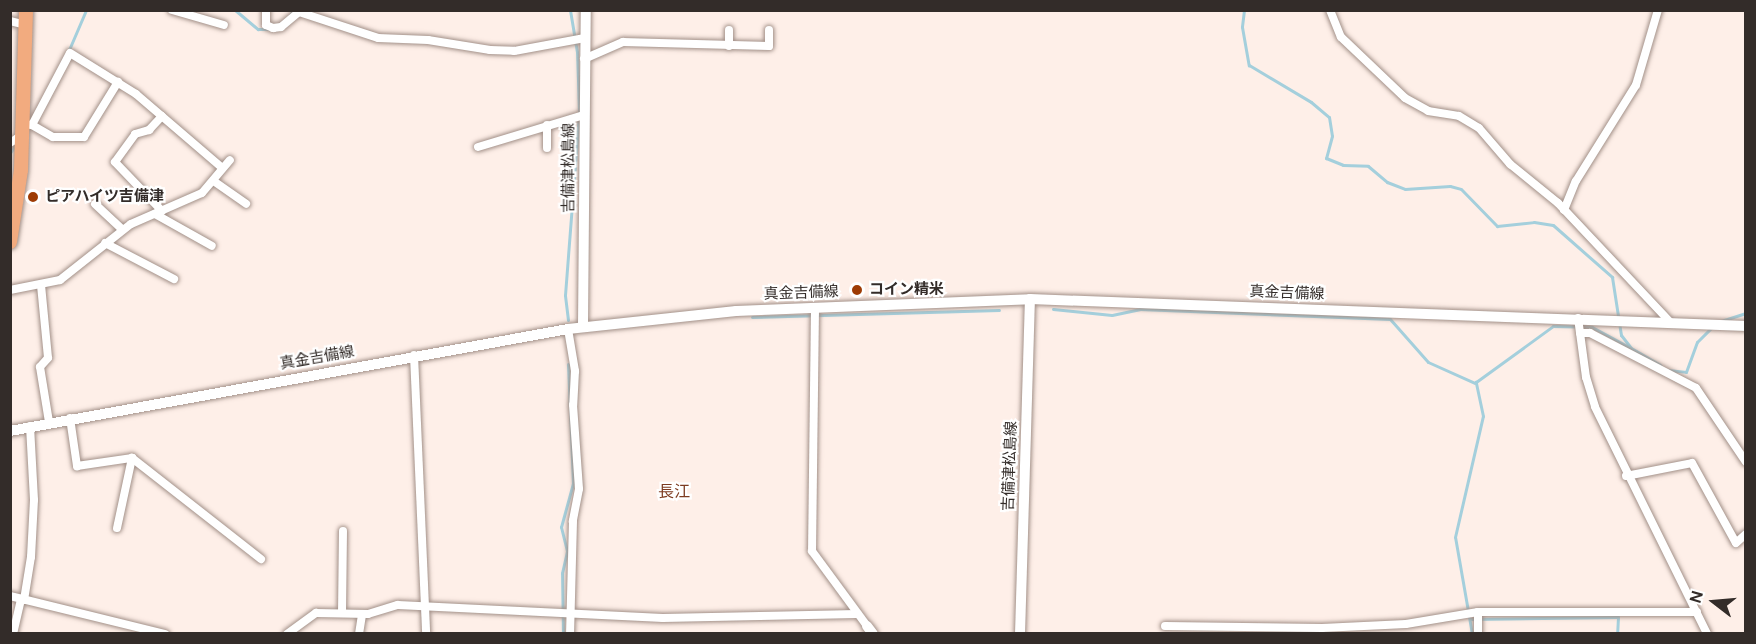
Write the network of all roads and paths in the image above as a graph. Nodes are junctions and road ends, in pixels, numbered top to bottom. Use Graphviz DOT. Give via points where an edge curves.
graph roads {
  1 [pos="172,10"];
  2 [pos="266,10"];
  3 [pos="586,10"];
  4 [pos="1330,10"];
  5 [pos="1658,10"];
  6 [pos="26,18"];
  7 [pos="10,21"];
  8 [pos="224,25"];
  9 [pos="729,30"];
  10 [pos="769,30"];
  11 [pos="585,38"];
  12 [pos="729,46"];
  13 [pos="584,59"];
  14 [pos="118,82"];
  15 [pos="584,115"];
  16 [pos="162,116"];
  17 [pos="547,125"];
  18 [pos="22,132"];
  19 [pos="478,147"];
  20 [pos="548,148"];
  21 [pos="230,160"];
  22 [pos="219,166"];
  23 [pos="215,182"];
  24 [pos="95,204"];
  25 [pos="246,204"];
  26 [pos="1564,210"];
  27 [pos="158,212"];
  28 [pos="122,229"];
  29 [pos="10,242"];
  30 [pos="105,243"];
  31 [pos="212,246"];
  32 [pos="174,279"];
  33 [pos="41,285"];
  34 [pos="10,290"];
  35 [pos="1030,299"];
  36 [pos="815,308"];
  37 [pos="1670,322"];
  38 [pos="583,326"];
  39 [pos="1579,326"];
  40 [pos="1746,326"];
  41 [pos="568,329"];
  42 [pos="414,355"];
  43 [pos="70,418"];
  44 [pos="49,422"];
  45 [pos="30,426"];
  46 [pos="10,431"];
  47 [pos="132,458"];
  48 [pos="1746,462"];
  49 [pos="1626,476"];
  50 [pos="117,528"];
  51 [pos="342,531"];
  52 [pos="1746,534"];
  53 [pos="261,559"];
  54 [pos="10,596"];
  55 [pos="22,600"];
  56 [pos="427,609"];
  57 [pos="1697,612"];
  58 [pos="342,613"];
  59 [pos="362,614"];
  60 [pos="857,614"];
  61 [pos="570,615"];
  62 [pos="1475,615"];
  63 [pos="1165,626"];
  64 [pos="870,630"];
  65 [pos="13,633"];
  66 [pos="165,633"];
  67 [pos="287,633"];
  68 [pos="359,633"];
  69 [pos="426,633"];
  70 [pos="570,633"];
  71 [pos="1020,633"];
  72 [pos="1478,633"];
  73 [pos="1707,633"];
  1 -- 8 [label="street"];
  2 -- 11 [label="street" via="266,25 273,28 281,27 299,12 378,38 428,40 490,50 514,51"];
  3 -- 11 [label="main road, 吉備津松島線"];
  4 -- 26 [label="street" via="1341,37 1405,98 1428,111 1474,123 1510,164"];
  5 -- 26 [label="street" via="1632,92 1576,181"];
  6 -- 7 [label="street"];
  6 -- 18 [label="highway"];
  9 -- 12 [label="street"];
  10 -- 12 [label="street" via="770,46"];
  11 -- 13 [label="main road, 吉備津松島線"];
  12 -- 13 [label="street" via="704,41 623,42"];
  13 -- 15 [label="main road, 吉備津松島線"];
  14 -- 16 [label="street"];
  14 -- 18 [label="street" via="84,137"];
  14 -- 18 [label="street" via="70,53"];
  15 -- 17 [label="street"];
  15 -- 38 [label="main road, 吉備津松島線"];
  16 -- 22 [label="street"];
  16 -- 27 [label="street" via="149,130 135,134 115,162"];
  17 -- 19 [label="street"];
  17 -- 20 [label="street"];
  18 -- 29 [label="highway"];
  21 -- 23 [label="street"];
  23 -- 25 [label="street"];
  23 -- 27 [label="street" via="181,205"];
  24 -- 28 [label="street"];
  26 -- 37 [label="street"];
  27 -- 28 [label="street"];
  27 -- 31 [label="street"];
  28 -- 30 [label="street"];
  30 -- 32 [label="street"];
  30 -- 33 [label="street" via="60,280"];
  33 -- 34 [label="street"];
  33 -- 44 [label="street" via="48,358 40,367"];
  35 -- 36 [label="main road, 真金吉備線"];
  35 -- 39 [label="main road, 真金吉備線"];
  35 -- 71 [label="main road, 吉備津松島線"];
  36 -- 38 [label="main road, 真金吉備線" via="667,316"];
  36 -- 60 [label="street" via="812,551"];
  37 -- 39 [label="main road, 真金吉備線" via="1616,319"];
  37 -- 40 [label="main road, 真金吉備線"];
  38 -- 41 [label="main road, 真金吉備線"];
  39 -- 48 [label="street" via="1696,388"];
  39 -- 49 [label="street" via="1588,389"];
  41 -- 42 [label="main road, 真金吉備線"];
  41 -- 61 [label="street" via="575,371 573,405 579,489 573,520"];
  42 -- 43 [label="main road, 真金吉備線"];
  42 -- 56 [label="street" via="421,577"];
  43 -- 44 [label="main road, 真金吉備線"];
  43 -- 47 [label="street" via="77,466"];
  44 -- 45 [label="main road, 真金吉備線"];
  45 -- 46 [label="main road, 真金吉備線"];
  45 -- 55 [label="street" via="34,500 31,557"];
  47 -- 50 [label="street"];
  47 -- 53 [label="street"];
  49 -- 52 [label="street" via="1692,462 1736,543"];
  49 -- 57 [label="street"];
  51 -- 58 [label="street"];
  54 -- 55 [label="street"];
  55 -- 65 [label="street"];
  55 -- 66 [label="street"];
  56 -- 59 [label="street" via="398,605"];
  56 -- 61 [label="street"];
  56 -- 69 [label="street"];
  57 -- 62 [label="street"];
  57 -- 73 [label="street"];
  58 -- 59 [label="street"];
  58 -- 67 [label="street" via="316,613"];
  59 -- 68 [label="street"];
  60 -- 61 [label="street" via="755,618"];
  60 -- 64 [label="street"];
  61 -- 70 [label="street"];
  62 -- 63 [label="street" via="1363,626"];
  62 -- 72 [label="street"];
}
